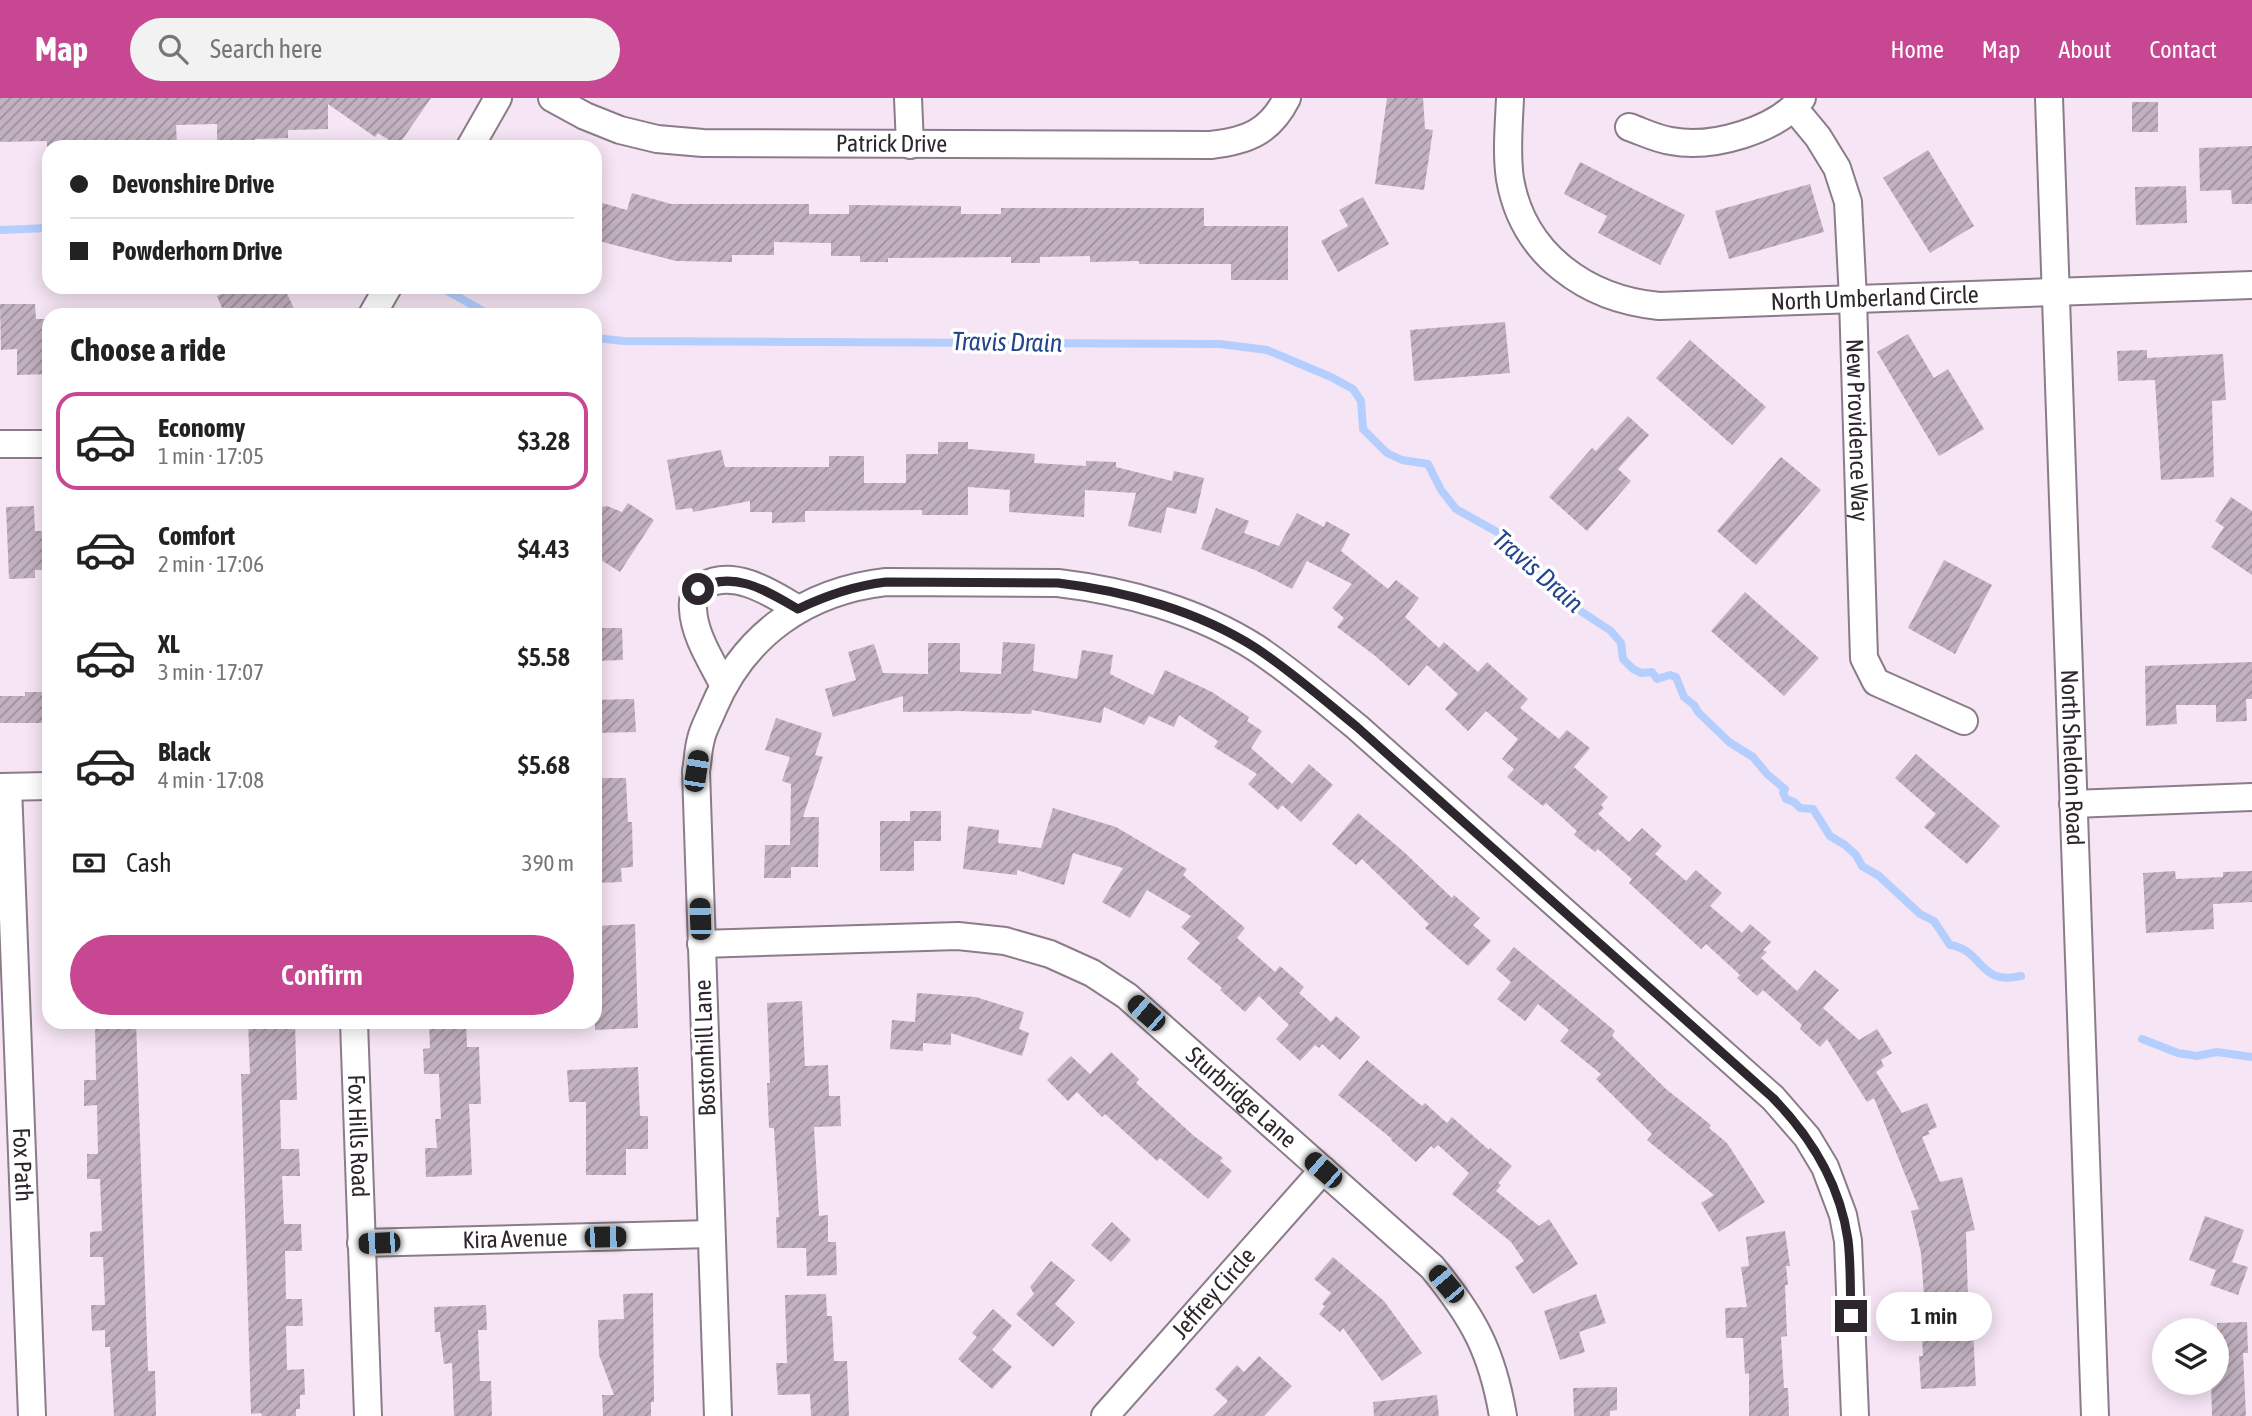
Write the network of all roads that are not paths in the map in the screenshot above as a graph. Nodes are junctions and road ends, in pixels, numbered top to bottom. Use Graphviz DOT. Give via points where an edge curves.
graph roads {
  1 [pos="498,98"];
  2 [pos="552,98"];
  3 [pos="908,98"];
  4 [pos="1287,98"];
  5 [pos="1510,98"];
  6 [pos="2049,98"];
  7 [pos="1798,103"];
  8 [pos="1629,127"];
  9 [pos="474,140"];
  10 [pos="910,145"];
  11 [pos="2252,285"];
  12 [pos="2055,292"];
  13 [pos="1853,299"];
  14 [pos="0,444"];
  15 [pos="42,444"];
  16 [pos="798,609"];
  17 [pos="723,684"];
  18 [pos="1964,721"];
  19 [pos="42,786"];
  20 [pos="4,787"];
  21 [pos="2252,797"];
  22 [pos="2073,804"];
  23 [pos="701,944"];
  24 [pos="354,1029"];
  25 [pos="1323,1170"];
  26 [pos="711,1234"];
  27 [pos="361,1243"];
  28 [pos="32,1416"];
  29 [pos="368,1416"];
  30 [pos="718,1416"];
  31 [pos="1105,1416"];
  32 [pos="1503,1416"];
  33 [pos="1855,1416"];
  34 [pos="2095,1416"];
  1 -- 9 [label="street"];
  2 -- 10 [label="street, Patrick Drive" via="620,130 657,139"];
  3 -- 10 [label="street"];
  4 -- 10 [label="street, Patrick Drive" via="1272,121 1258,132 1240,141 1211,145"];
  5 -- 13 [label="street, North Umberland Circle" via="1510,179 1519,211 1536,241 1579,282 1608,295 1659,306"];
  6 -- 12 [label="street, North Sheldon Road"];
  7 -- 8 [label="street" via="1738,136 1703,143 1671,141"];
  7 -- 13 [label="street, New Providence Way" via="1837,168 1848,202"];
  11 -- 12 [label="street, North Umberland Circle"];
  12 -- 13 [label="street, North Umberland Circle"];
  12 -- 22 [label="street, North Sheldon Road"];
  13 -- 18 [label="street, New Providence Way" via="1864,657 1876,682"];
  14 -- 15 [label="street"];
  16 -- 17 [label="street, Bostonhill Lane" via="755,642"];
  16 -- 17 [label="street" via="766,590 734,580 710,581 698,589 692,611"];
  16 -- 33 [label="street, Bostonhill Lane" via="837,591 886,582 1081,586 1138,598 1193,617 1253,647 1300,679 1731,1060 1807,1137 1835,1190 1848,1241"];
  17 -- 23 [label="street, Bostonhill Lane" via="701,738 696,771"];
  19 -- 20 [label="street"];
  20 -- 28 [label="street, Fox Path"];
  21 -- 22 [label="street"];
  22 -- 34 [label="street, North Sheldon Road"];
  23 -- 25 [label="street, Sturbridge Lane" via="958,936 1005,941 1050,954 1093,973 1126,996"];
  23 -- 26 [label="street, Bostonhill Lane"];
  24 -- 27 [label="street, Fox Hills Road"];
  25 -- 31 [label="street, Jeffrey Circle"];
  25 -- 32 [label="street, Sturbridge Lane" via="1432,1267 1460,1301 1492,1366"];
  26 -- 27 [label="street, Kira Avenue"];
  26 -- 30 [label="street, Bostonhill Lane"];
  27 -- 29 [label="street, Fox Hills Road"];
}
